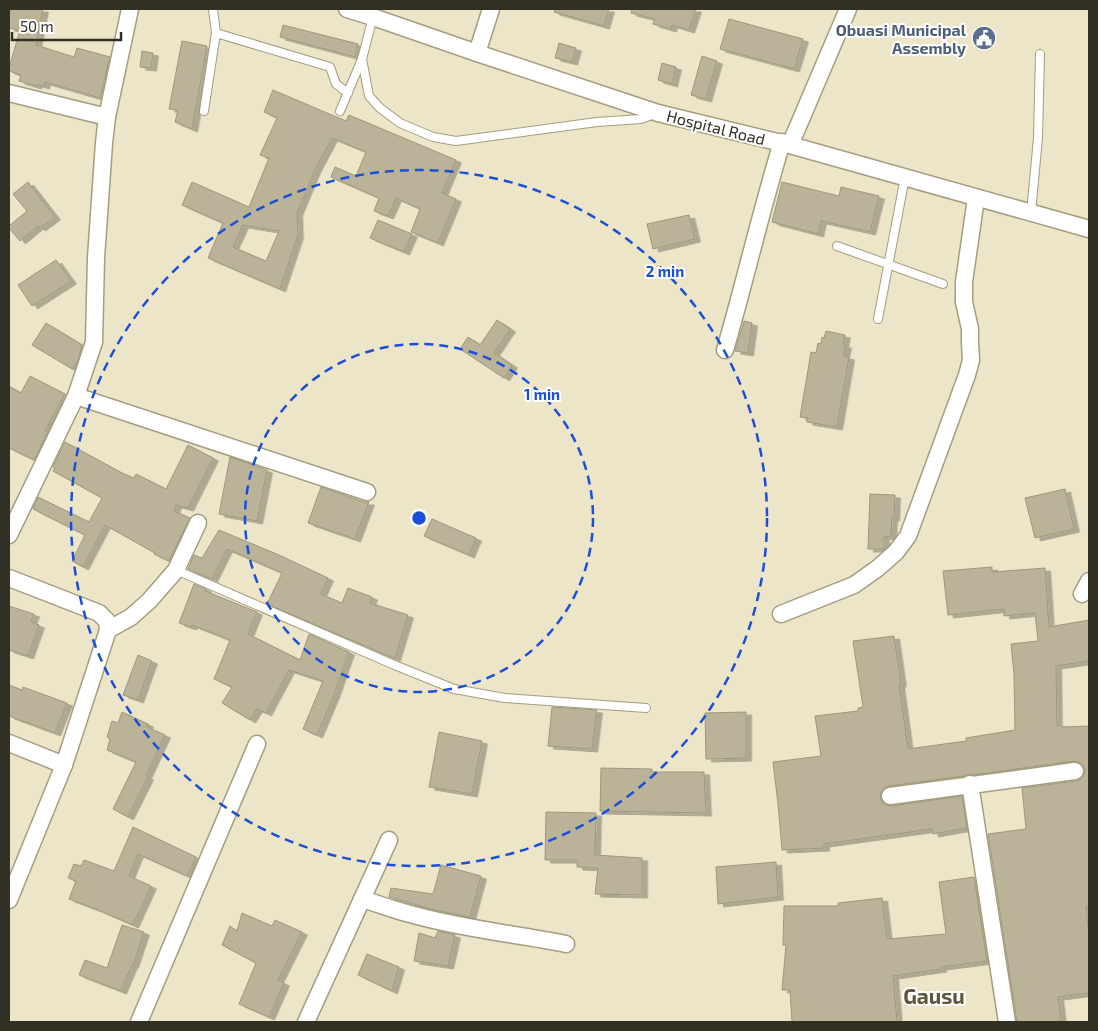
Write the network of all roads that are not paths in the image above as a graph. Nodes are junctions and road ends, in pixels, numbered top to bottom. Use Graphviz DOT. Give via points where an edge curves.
graph roads {
  1 [pos="130,9"];
  2 [pos="214,9"];
  3 [pos="347,9"];
  4 [pos="491,9"];
  5 [pos="848,9"];
  6 [pos="373,16"];
  7 [pos="216,33"];
  8 [pos="477,53"];
  9 [pos="1040,54"];
  10 [pos="362,59"];
  11 [pos="9,93"];
  12 [pos="348,93"];
  13 [pos="204,111"];
  14 [pos="340,111"];
  15 [pos="658,113"];
  16 [pos="107,117"];
  17 [pos="786,144"];
  18 [pos="905,178"];
  19 [pos="976,198"];
  20 [pos="1031,213"];
  21 [pos="1089,229"];
  22 [pos="837,246"];
  23 [pos="888,265"];
  24 [pos="943,284"];
  25 [pos="878,319"];
  26 [pos="725,350"];
  27 [pos="76,396"];
  28 [pos="367,492"];
  29 [pos="198,523"];
  30 [pos="9,535"];
  31 [pos="176,570"];
  32 [pos="9,578"];
  33 [pos="781,614"];
  34 [pos="108,630"];
  35 [pos="646,708"];
  36 [pos="9,742"];
  37 [pos="257,744"];
  38 [pos="64,764"];
  39 [pos="1075,771"];
  40 [pos="970,784"];
  41 [pos="890,796"];
  42 [pos="389,840"];
  43 [pos="362,899"];
  44 [pos="9,900"];
  45 [pos="566,944"];
  46 [pos="138,1022"];
  47 [pos="306,1022"];
  48 [pos="1007,1022"];
  1 -- 16 [label="street"];
  2 -- 7 [label="lane"];
  3 -- 6 [label="street, Hospital Road"];
  4 -- 8 [label="street"];
  5 -- 17 [label="street"];
  6 -- 8 [label="street, Hospital Road"];
  6 -- 10 [label="lane"];
  7 -- 12 [label="lane" via="330,67 336,84"];
  7 -- 13 [label="lane"];
  8 -- 15 [label="street, Hospital Road"];
  9 -- 20 [label="lane" via="1038,138"];
  10 -- 12 [label="lane"];
  10 -- 15 [label="lane" via="369,96 400,123 433,137 456,141 641,119"];
  11 -- 16 [label="street"];
  12 -- 14 [label="lane"];
  15 -- 17 [label="street, Hospital Road"];
  16 -- 27 [label="street" via="96,258 94,342"];
  17 -- 18 [label="street, Hospital Road"];
  17 -- 26 [label="street" via="771,179"];
  18 -- 19 [label="street, Hospital Road"];
  18 -- 23 [label="lane"];
  19 -- 20 [label="street, Hospital Road"];
  19 -- 33 [label="street" via="964,282 964,302 970,329 968,375 908,536 896,552 854,585"];
  20 -- 21 [label="street, Hospital Road"];
  22 -- 23 [label="lane"];
  23 -- 24 [label="lane"];
  23 -- 25 [label="lane"];
  27 -- 28 [label="street"];
  27 -- 30 [label="street"];
  29 -- 31 [label="street"];
  31 -- 34 [label="street" via="131,617"];
  31 -- 35 [label="lane" via="454,689 505,698"];
  32 -- 34 [label="street" via="99,614 107,621"];
  34 -- 38 [label="street"];
  36 -- 38 [label="street"];
  37 -- 46 [label="street"];
  38 -- 44 [label="street"];
  39 -- 40 [label="street"];
  40 -- 41 [label="street"];
  40 -- 48 [label="street"];
  42 -- 43 [label="street"];
  43 -- 45 [label="street" via="461,926"];
  43 -- 47 [label="street"];
}
